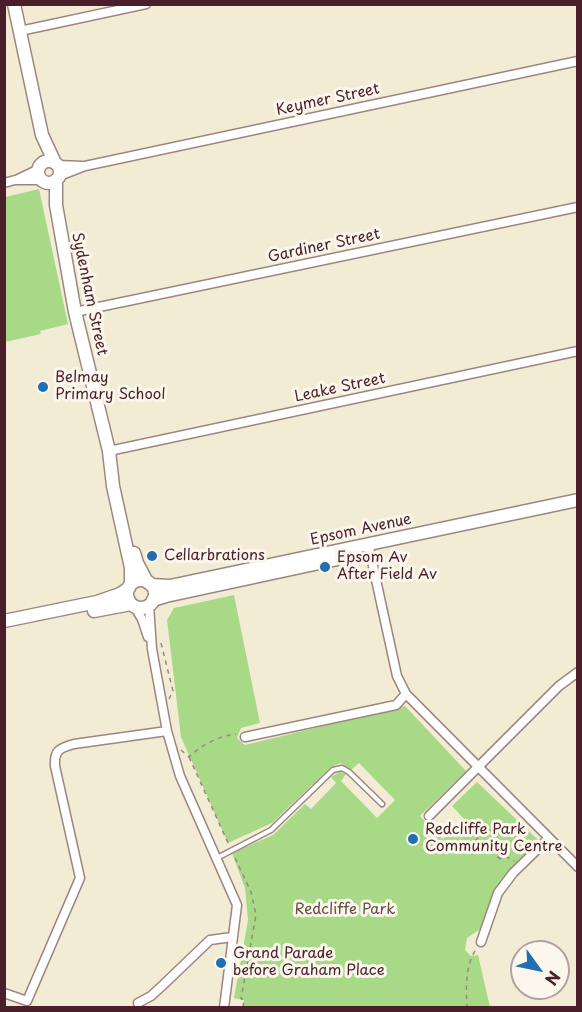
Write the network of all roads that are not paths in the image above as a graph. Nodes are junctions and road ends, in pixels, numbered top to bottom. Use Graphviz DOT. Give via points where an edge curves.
graph roads {
  1 [pos="14,4"];
  2 [pos="146,4"];
  3 [pos="20,31"];
  4 [pos="578,61"];
  5 [pos="49,173"];
  6 [pos="4,183"];
  7 [pos="578,207"];
  8 [pos="75,312"];
  9 [pos="578,351"];
  10 [pos="110,455"];
  11 [pos="578,500"];
  12 [pos="578,508"];
  13 [pos="369,548"];
  14 [pos="149,584"];
  15 [pos="130,586"];
  16 [pos="151,603"];
  17 [pos="132,605"];
  18 [pos="4,621"];
  19 [pos="4,629"];
  20 [pos="152,649"];
  21 [pos="578,672"];
  22 [pos="406,694"];
  23 [pos="167,731"];
  24 [pos="245,737"];
  25 [pos="479,768"];
  26 [pos="382,804"];
  27 [pos="429,816"];
  28 [pos="548,839"];
  29 [pos="216,858"];
  30 [pos="578,867"];
  31 [pos="232,937"];
  32 [pos="481,942"];
  33 [pos="4,993"];
  34 [pos="138,1002"];
  35 [pos="224,1008"];
  1 -- 3 [label="street, Sydenham Street"];
  2 -- 3 [label="street"];
  3 -- 5 [label="street, Sydenham Street"];
  4 -- 5 [label="street, Keymer Street"];
  5 -- 6 [label="street, Keymer Street"];
  5 -- 8 [label="street, Sydenham Street"];
  7 -- 8 [label="street, Gardiner Street"];
  8 -- 10 [label="street, Sydenham Street"];
  9 -- 10 [label="street, Leake Street"];
  10 -- 14 [label="street, Sydenham Street" via="135,558"];
  10 -- 15 [label="street, Sydenham Street" via="131,568"];
  11 -- 13 [label="street, Epsom Avenue"];
  12 -- 13 [label="street, Epsom Avenue"];
  13 -- 14 [label="street, Epsom Avenue" via="170,586"];
  13 -- 16 [label="street, Epsom Avenue" via="166,596"];
  13 -- 22 [label="street" via="396,676"];
  14 -- 15 [label="street" via="139,581"];
  14 -- 16 [label="street" via="154,592"];
  15 -- 17 [label="street" via="128,598"];
  15 -- 18 [label="street" via="107,599"];
  16 -- 17 [label="street" via="143,608"];
  16 -- 20 [label="street"];
  17 -- 19 [label="street"];
  17 -- 20 [label="street" via="142,619"];
  20 -- 23 [label="street"];
  21 -- 25 [label="street" via="559,686"];
  22 -- 24 [label="street" via="396,705"];
  22 -- 25 [label="street"];
  23 -- 29 [label="street" via="180,776"];
  23 -- 33 [label="street" via="74,744 58,752 55,766 80,879 27,1001"];
  25 -- 27 [label="street"];
  25 -- 28 [label="street"];
  26 -- 29 [label="lane" via="349,772 342,768 333,770 271,830"];
  28 -- 30 [label="street"];
  28 -- 32 [label="street" via="498,893"];
  29 -- 31 [label="street" via="237,905"];
  31 -- 34 [label="street" via="210,940 151,996"];
  31 -- 35 [label="street"];
}
